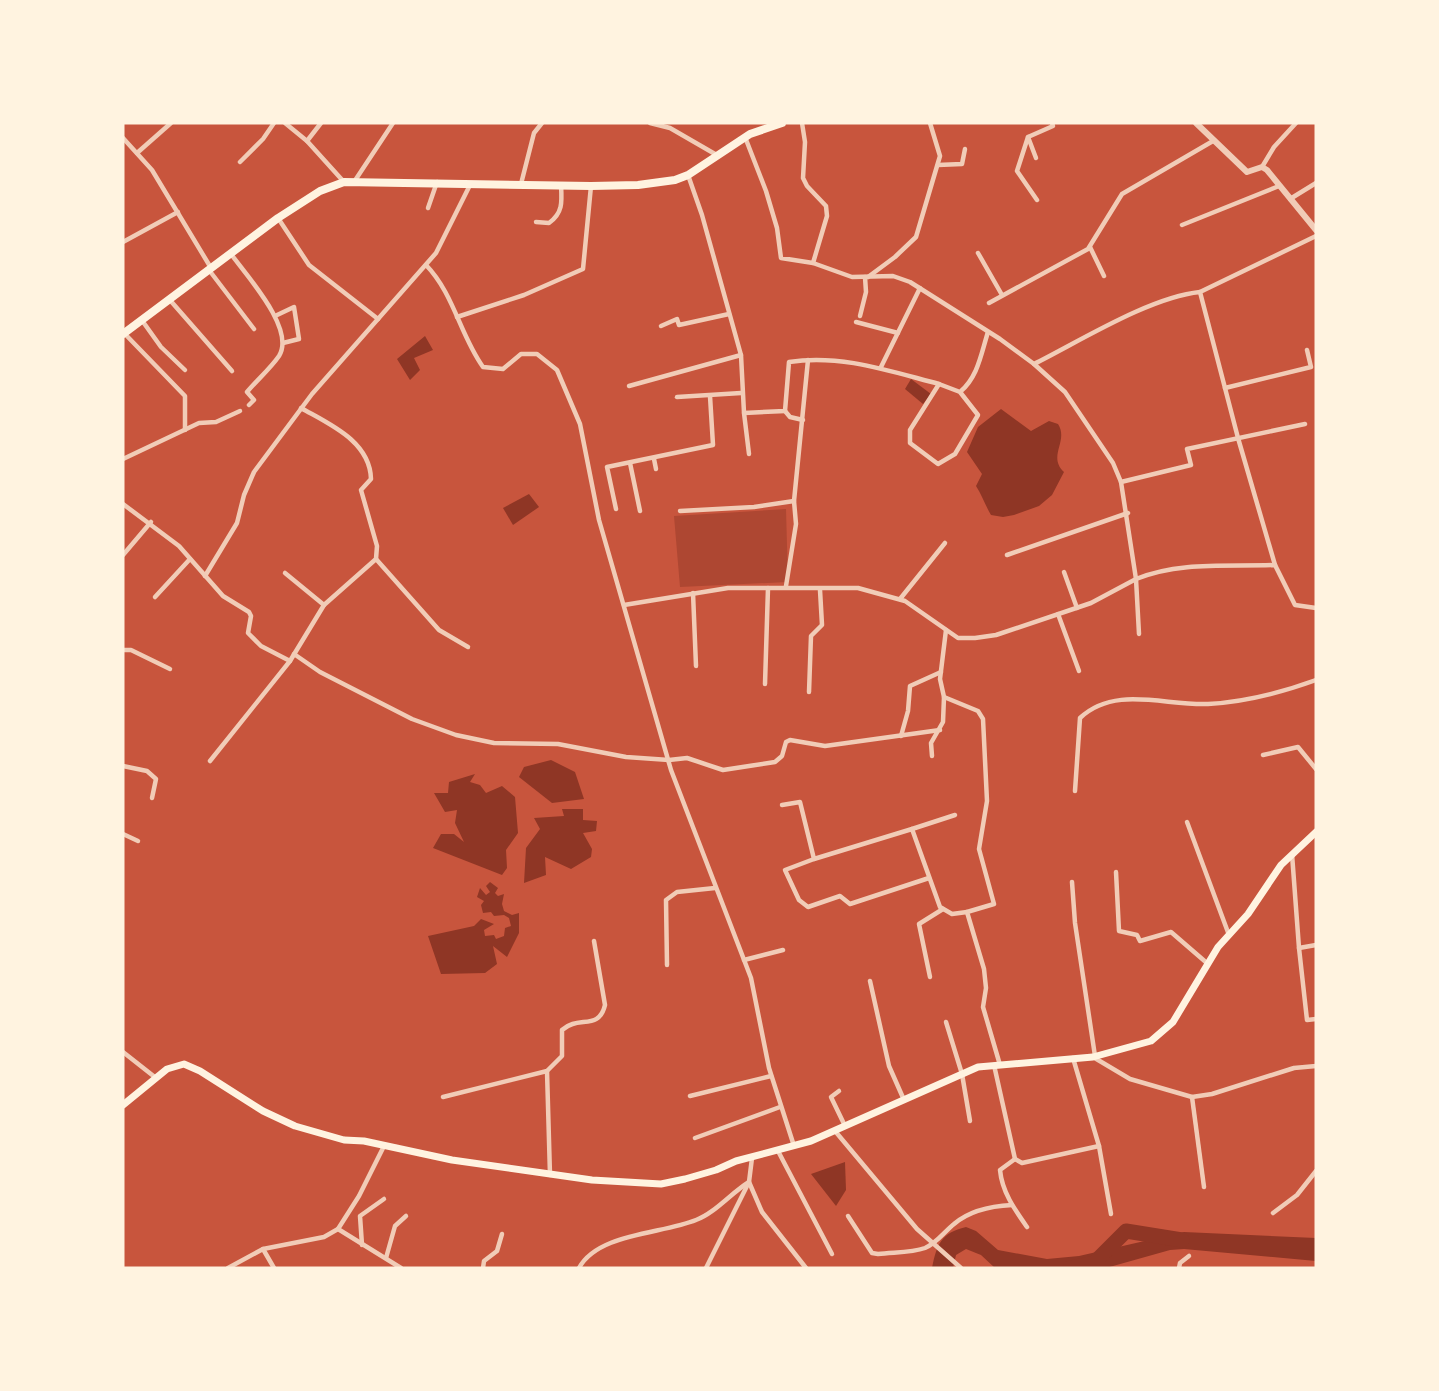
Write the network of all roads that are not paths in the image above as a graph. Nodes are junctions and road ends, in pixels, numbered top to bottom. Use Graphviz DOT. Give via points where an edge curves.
graph roads {
  1 [pos="171,123"];
  2 [pos="274,123"];
  3 [pos="285,123"];
  4 [pos="321,123"];
  5 [pos="393,123"];
  6 [pos="542,123"];
  7 [pos="650,123"];
  8 [pos="782,123"];
  9 [pos="802,123"];
  10 [pos="930,123"];
  11 [pos="1052,123"];
  12 [pos="1296,123"];
  13 [pos="1198,124"];
  14 [pos="665,125"];
  15 [pos="745,136"];
  16 [pos="1028,137"];
  17 [pos="123,138"];
  18 [pos="307,141"];
  19 [pos="1213,141"];
  20 [pos="125,144"];
  21 [pos="965,149"];
  22 [pos="137,153"];
  23 [pos="716,154"];
  24 [pos="1036,158"];
  25 [pos="240,162"];
  26 [pos="938,165"];
  27 [pos="1262,167"];
  28 [pos="688,175"];
  29 [pos="344,182"];
  30 [pos="354,182"];
  31 [pos="437,182"];
  32 [pos="471,183"];
  33 [pos="1316,183"];
  34 [pos="521,184"];
  35 [pos="561,185"];
  36 [pos="591,186"];
  37 [pos="1280,186"];
  38 [pos="1037,200"];
  39 [pos="1290,200"];
  40 [pos="428,208"];
  41 [pos="178,212"];
  42 [pos="278,218"];
  43 [pos="536,222"];
  44 [pos="1182,225"];
  45 [pos="1316,230"];
  46 [pos="1316,236"];
  47 [pos="123,242"];
  48 [pos="1090,247"];
  49 [pos="978,253"];
  50 [pos="231,254"];
  51 [pos="813,263"];
  52 [pos="426,265"];
  53 [pos="210,269"];
  54 [pos="1104,276"];
  55 [pos="866,277"];
  56 [pos="920,288"];
  57 [pos="1200,292"];
  58 [pos="1002,295"];
  59 [pos="169,299"];
  60 [pos="988,303"];
  61 [pos="729,314"];
  62 [pos="275,316"];
  63 [pos="860,316"];
  64 [pos="458,317"];
  65 [pos="141,319"];
  66 [pos="378,319"];
  67 [pos="856,322"];
  68 [pos="661,326"];
  69 [pos="254,328"];
  70 [pos="987,332"];
  71 [pos="124,333"];
  72 [pos="898,333"];
  73 [pos="283,343"];
  74 [pos="1307,350"];
  75 [pos="741,355"];
  76 [pos="808,360"];
  77 [pos="1034,364"];
  78 [pos="881,367"];
  79 [pos="185,370"];
  80 [pos="232,371"];
  81 [pos="939,384"];
  82 [pos="629,386"];
  83 [pos="1225,388"];
  84 [pos="960,392"];
  85 [pos="741,393"];
  86 [pos="710,396"];
  87 [pos="677,397"];
  88 [pos="249,405"];
  89 [pos="301,408"];
  90 [pos="240,411"];
  91 [pos="785,411"];
  92 [pos="744,413"];
  93 [pos="803,420"];
  94 [pos="1305,424"];
  95 [pos="185,430"];
  96 [pos="1238,438"];
  97 [pos="748,454"];
  98 [pos="123,459"];
  99 [pos="654,459"];
  100 [pos="630,463"];
  101 [pos="656,469"];
  102 [pos="1121,482"];
  103 [pos="794,501"];
  104 [pos="123,504"];
  105 [pos="616,509"];
  106 [pos="640,511"];
  107 [pos="681,511"];
  108 [pos="1128,513"];
  109 [pos="151,522"];
  110 [pos="945,543"];
  111 [pos="123,555"];
  112 [pos="1007,555"];
  113 [pos="190,559"];
  114 [pos="376,559"];
  115 [pos="1275,565"];
  116 [pos="1064,572"];
  117 [pos="285,573"];
  118 [pos="205,576"];
  119 [pos="1136,579"];
  120 [pos="786,586"];
  121 [pos="768,588"];
  122 [pos="820,590"];
  123 [pos="693,593"];
  124 [pos="156,597"];
  125 [pos="900,599"];
  126 [pos="324,605"];
  127 [pos="624,605"];
  128 [pos="1077,608"];
  129 [pos="1316,608"];
  130 [pos="1058,614"];
  131 [pos="946,630"];
  132 [pos="1139,634"];
  133 [pos="468,647"];
  134 [pos="123,650"];
  135 [pos="294,654"];
  136 [pos="290,661"];
  137 [pos="696,666"];
  138 [pos="170,669"];
  139 [pos="1079,671"];
  140 [pos="941,672"];
  141 [pos="1316,680"];
  142 [pos="765,684"];
  143 [pos="809,692"];
  144 [pos="945,697"];
  145 [pos="940,730"];
  146 [pos="901,736"];
  147 [pos="1263,755"];
  148 [pos="932,756"];
  149 [pos="669,760"];
  150 [pos="210,761"];
  151 [pos="123,766"];
  152 [pos="1316,769"];
  153 [pos="1075,791"];
  154 [pos="152,798"];
  155 [pos="782,806"];
  156 [pos="955,815"];
  157 [pos="1187,822"];
  158 [pos="912,829"];
  159 [pos="1316,832"];
  160 [pos="123,834"];
  161 [pos="138,841"];
  162 [pos="1292,853"];
  163 [pos="814,859"];
  164 [pos="1116,872"];
  165 [pos="929,878"];
  166 [pos="1072,882"];
  167 [pos="715,888"];
  168 [pos="944,909"];
  169 [pos="967,912"];
  170 [pos="1228,934"];
  171 [pos="594,940"];
  172 [pos="1316,945"];
  173 [pos="1299,948"];
  174 [pos="783,951"];
  175 [pos="744,960"];
  176 [pos="1208,964"];
  177 [pos="667,965"];
  178 [pos="930,977"];
  179 [pos="870,981"];
  180 [pos="1316,1019"];
  181 [pos="946,1022"];
  182 [pos="123,1052"];
  183 [pos="1094,1057"];
  184 [pos="1073,1058"];
  185 [pos="997,1065"];
  186 [pos="1316,1066"];
  187 [pos="547,1071"];
  188 [pos="962,1074"];
  189 [pos="771,1076"];
  190 [pos="156,1078"];
  191 [pos="839,1090"];
  192 [pos="690,1096"];
  193 [pos="443,1097"];
  194 [pos="1192,1097"];
  195 [pos="904,1100"];
  196 [pos="123,1105"];
  197 [pos="780,1107"];
  198 [pos="970,1121"];
  199 [pos="845,1126"];
  200 [pos="835,1131"];
  201 [pos="694,1138"];
  202 [pos="384,1146"];
  203 [pos="794,1146"];
  204 [pos="1099,1146"];
  205 [pos="778,1151"];
  206 [pos="752,1158"];
  207 [pos="1015,1159"];
  208 [pos="1316,1172"];
  209 [pos="550,1175"];
  210 [pos="749,1182"];
  211 [pos="1204,1187"];
  212 [pos="384,1199"];
  213 [pos="1012,1205"];
  214 [pos="1273,1212"];
  215 [pos="1111,1214"];
  216 [pos="406,1216"];
  217 [pos="849,1216"];
  218 [pos="1027,1227"];
  219 [pos="338,1229"];
  220 [pos="502,1234"];
  221 [pos="932,1244"];
  222 [pos="362,1245"];
  223 [pos="263,1249"];
  224 [pos="832,1254"];
  225 [pos="1189,1256"];
  226 [pos="386,1258"];
  227 [pos="228,1268"];
  228 [pos="274,1268"];
  229 [pos="401,1268"];
  230 [pos="483,1268"];
  231 [pos="579,1268"];
  232 [pos="706,1268"];
  233 [pos="806,1268"];
  234 [pos="961,1268"];
  235 [pos="1179,1268"];
  1 -- 22 [label="street"];
  2 -- 25 [label="street"];
  3 -- 18 [label="street"];
  4 -- 18 [label="street"];
  5 -- 30 [label="street"];
  6 -- 34 [label="street" via="534,133"];
  7 -- 14 [label="street"];
  8 -- 15 [label="main road"];
  9 -- 51 [label="street" via="803,178 826,206 827,216"];
  10 -- 26 [label="street" via="940,156"];
  11 -- 16 [label="street" via="1053,126"];
  12 -- 27 [label="street"];
  13 -- 19 [label="street"];
  14 -- 23 [label="street"];
  15 -- 23 [label="main road"];
  15 -- 51 [label="street" via="777,228 781,258"];
  16 -- 24 [label="street"];
  16 -- 38 [label="street" via="1017,171"];
  17 -- 20 [label="street"];
  18 -- 29 [label="street"];
  19 -- 27 [label="street" via="1246,172"];
  19 -- 48 [label="street" via="1122,194"];
  20 -- 22 [label="street"];
  21 -- 26 [label="street" via="962,164"];
  22 -- 41 [label="street"];
  23 -- 28 [label="main road"];
  26 -- 55 [label="street" via="915,237"];
  27 -- 37 [label="street"];
  28 -- 36 [label="main road" via="638,185"];
  28 -- 61 [label="street"];
  29 -- 30 [label="main road"];
  29 -- 42 [label="main road" via="320,191"];
  30 -- 31 [label="main road"];
  31 -- 32 [label="main road"];
  31 -- 40 [label="street"];
  32 -- 34 [label="main road"];
  32 -- 52 [label="street" via="458,213"];
  33 -- 39 [label="street"];
  34 -- 35 [label="main road"];
  35 -- 36 [label="main road"];
  35 -- 43 [label="street" via="558,216 549,223"];
  36 -- 64 [label="street" via="583,269 524,295"];
  37 -- 39 [label="street"];
  37 -- 44 [label="street"];
  39 -- 45 [label="street"];
  41 -- 47 [label="street"];
  41 -- 53 [label="street"];
  42 -- 50 [label="main road"];
  42 -- 66 [label="street" via="309,265"];
  46 -- 57 [label="street"];
  48 -- 54 [label="street"];
  48 -- 58 [label="street"];
  49 -- 58 [label="street"];
  50 -- 53 [label="main road"];
  50 -- 62 [label="street"];
  51 -- 55 [label="street" via="846,276"];
  52 -- 64 [label="street" via="443,285"];
  52 -- 66 [label="street"];
  53 -- 59 [label="main road"];
  53 -- 69 [label="street"];
  55 -- 56 [label="street" via="893,276"];
  55 -- 63 [label="street"];
  56 -- 70 [label="street"];
  56 -- 72 [label="street"];
  57 -- 77 [label="street" via="1132,315"];
  57 -- 83 [label="street"];
  58 -- 60 [label="street"];
  59 -- 65 [label="main road"];
  59 -- 80 [label="street"];
  61 -- 68 [label="street" via="680,325 677,319"];
  61 -- 75 [label="street"];
  62 -- 73 [label="street"];
  62 -- 73 [label="street" via="294,307 299,339"];
  64 -- 127 [label="street" via="483,367 503,369 521,354 537,354 557,370 580,424 599,520"];
  65 -- 71 [label="main road"];
  65 -- 79 [label="street" via="161,347"];
  66 -- 89 [label="street"];
  67 -- 72 [label="street"];
  70 -- 77 [label="street"];
  70 -- 84 [label="street" via="976,372"];
  71 -- 95 [label="street" via="185,396"];
  72 -- 78 [label="street"];
  73 -- 88 [label="street" via="279,355 247,392 254,400"];
  74 -- 83 [label="street" via="1311,367"];
  75 -- 82 [label="street"];
  75 -- 85 [label="street"];
  76 -- 78 [label="street"];
  76 -- 91 [label="street" via="789,362"];
  76 -- 93 [label="street"];
  77 -- 102 [label="street" via="1065,392 1113,463"];
  78 -- 81 [label="street"];
  81 -- 84 [label="street"];
  81 -- 84 [label="street" via="910,430 910,443 938,464 955,454 978,415"];
  83 -- 96 [label="street"];
  85 -- 86 [label="street"];
  85 -- 92 [label="street"];
  86 -- 87 [label="street"];
  86 -- 99 [label="street" via="713,445"];
  89 -- 114 [label="street" via="347,434 367,465 371,479 361,490 377,546"];
  89 -- 118 [label="street" via="254,472 237,523"];
  90 -- 95 [label="street"];
  91 -- 92 [label="street"];
  91 -- 93 [label="street" via="790,417"];
  92 -- 97 [label="street"];
  93 -- 103 [label="street"];
  94 -- 96 [label="street"];
  95 -- 98 [label="street"];
  96 -- 102 [label="street" via="1187,449 1191,465"];
  96 -- 115 [label="street"];
  99 -- 100 [label="street"];
  99 -- 101 [label="street"];
  100 -- 105 [label="street" via="607,467"];
  100 -- 106 [label="street"];
  102 -- 108 [label="street"];
  103 -- 107 [label="street"];
  103 -- 120 [label="street" via="796,524"];
  104 -- 109 [label="street"];
  108 -- 112 [label="street"];
  108 -- 119 [label="street"];
  109 -- 111 [label="street"];
  109 -- 113 [label="street"];
  110 -- 125 [label="street"];
  113 -- 118 [label="street"];
  113 -- 124 [label="street"];
  114 -- 126 [label="street"];
  114 -- 133 [label="street" via="439,630"];
  115 -- 119 [label="street" via="1174,569"];
  115 -- 129 [label="street" via="1295,605"];
  116 -- 128 [label="street"];
  117 -- 126 [label="street"];
  118 -- 136 [label="street" via="223,596 249,612 248,633 253,639"];
  119 -- 128 [label="street"];
  119 -- 132 [label="street"];
  120 -- 121 [label="street"];
  120 -- 122 [label="street"];
  121 -- 123 [label="street"];
  121 -- 142 [label="street"];
  122 -- 125 [label="street" via="858,588"];
  122 -- 143 [label="street" via="822,625 811,636"];
  123 -- 127 [label="street"];
  123 -- 137 [label="street"];
  125 -- 131 [label="street"];
  126 -- 135 [label="street"];
  127 -- 149 [label="street"];
  128 -- 130 [label="street"];
  130 -- 131 [label="street" via="996,635 958,638"];
  130 -- 139 [label="street"];
  131 -- 140 [label="street"];
  134 -- 138 [label="street"];
  135 -- 136 [label="street"];
  135 -- 149 [label="street" via="320,672 412,719 456,735 494,743 558,744 627,757"];
  136 -- 150 [label="street"];
  140 -- 144 [label="street"];
  140 -- 146 [label="street" via="909,686"];
  141 -- 153 [label="street" via="1286,691 1209,704 1106,701 1080,718"];
  144 -- 145 [label="street"];
  144 -- 169 [label="street" via="978,711 983,719 987,801 979,849 994,904"];
  145 -- 146 [label="street"];
  145 -- 148 [label="street" via="931,742"];
  146 -- 149 [label="street" via="825,746 790,740 775,762 738,770 723,770 687,758"];
  147 -- 152 [label="street" via="1298,747"];
  149 -- 167 [label="street"];
  151 -- 154 [label="street" via="147,771 156,778"];
  155 -- 163 [label="street" via="800,802"];
  156 -- 158 [label="street"];
  157 -- 170 [label="street"];
  158 -- 163 [label="street"];
  158 -- 165 [label="street"];
  159 -- 162 [label="main road"];
  160 -- 161 [label="street"];
  162 -- 170 [label="main road" via="1248,914"];
  162 -- 173 [label="street"];
  163 -- 165 [label="street" via="786,870 799,900 808,907 840,896 850,904"];
  164 -- 176 [label="street" via="1119,931 1137,935 1140,941 1171,932"];
  165 -- 168 [label="street"];
  166 -- 183 [label="street"];
  167 -- 175 [label="street"];
  167 -- 177 [label="street" via="677,892 666,900"];
  168 -- 169 [label="street" via="952,914"];
  168 -- 178 [label="street" via="919,924"];
  169 -- 185 [label="street" via="984,969 983,1007"];
  170 -- 176 [label="main road"];
  171 -- 187 [label="street" via="605,1005 603,1014 597,1020 571,1024 562,1030 562,1056"];
  172 -- 173 [label="street"];
  173 -- 180 [label="street" via="1307,1020"];
  174 -- 175 [label="street"];
  175 -- 189 [label="street" via="758,1006"];
  176 -- 183 [label="main road" via="1164,1032 1151,1041"];
  179 -- 195 [label="street" via="889,1066"];
  181 -- 188 [label="street"];
  182 -- 190 [label="street"];
  183 -- 184 [label="main road"];
  183 -- 194 [label="street" via="1130,1079"];
  184 -- 185 [label="main road"];
  184 -- 204 [label="street"];
  185 -- 188 [label="main road"];
  185 -- 207 [label="street"];
  186 -- 194 [label="street" via="1294,1068"];
  187 -- 193 [label="street"];
  187 -- 209 [label="street"];
  188 -- 195 [label="main road"];
  188 -- 198 [label="street"];
  189 -- 192 [label="street"];
  189 -- 197 [label="street"];
  190 -- 196 [label="main road"];
  190 -- 202 [label="main road" via="166,1069 184,1064 296,1126 344,1140"];
  191 -- 199 [label="street" via="831,1097"];
  194 -- 211 [label="street"];
  195 -- 199 [label="main road"];
  197 -- 201 [label="street"];
  197 -- 203 [label="street"];
  199 -- 200 [label="main road"];
  200 -- 203 [label="main road"];
  200 -- 221 [label="street"];
  202 -- 209 [label="main road"];
  202 -- 219 [label="street"];
  203 -- 205 [label="main road"];
  204 -- 207 [label="street" via="1023,1163"];
  204 -- 215 [label="street"];
  205 -- 206 [label="main road"];
  205 -- 224 [label="street"];
  206 -- 209 [label="main road" via="661,1185"];
  206 -- 210 [label="street"];
  207 -- 213 [label="street" via="1000,1170"];
  208 -- 214 [label="street" via="1296,1195"];
  210 -- 231 [label="street" via="698,1220 611,1243 588,1254"];
  210 -- 232 [label="street"];
  210 -- 233 [label="street" via="762,1212"];
  212 -- 222 [label="street" via="360,1216"];
  213 -- 218 [label="street"];
  213 -- 221 [label="street" via="996,1206 956,1221"];
  216 -- 226 [label="street" via="395,1226"];
  217 -- 221 [label="street" via="872,1253 922,1249"];
  219 -- 222 [label="street"];
  219 -- 223 [label="street" via="324,1237"];
  220 -- 230 [label="street" via="496,1251 484,1261"];
  221 -- 234 [label="street"];
  222 -- 226 [label="street"];
  223 -- 227 [label="street"];
  223 -- 228 [label="street"];
  225 -- 235 [label="street"];
  226 -- 229 [label="street"];
}
